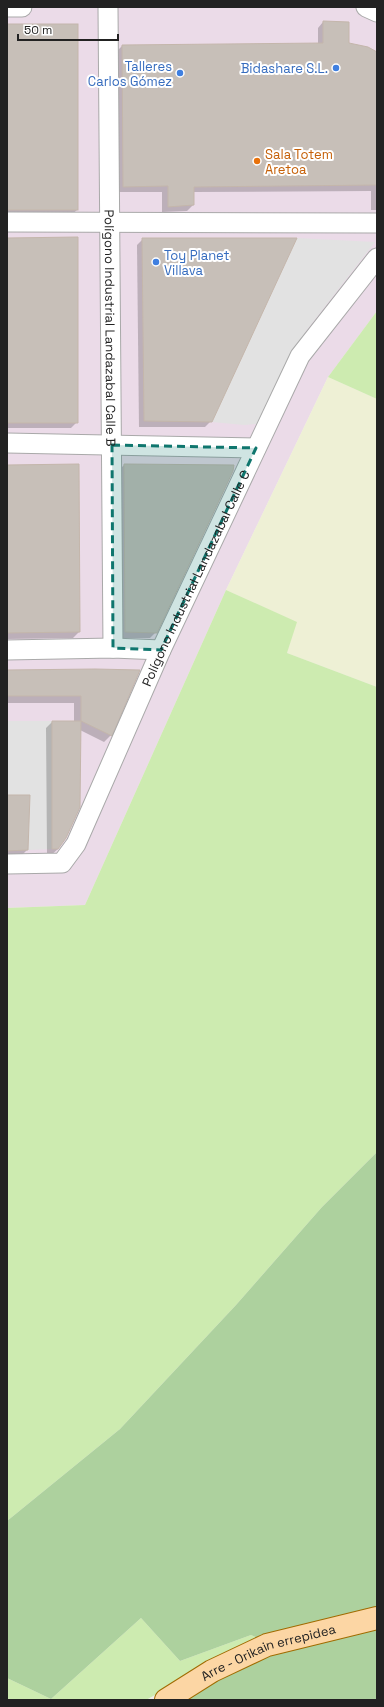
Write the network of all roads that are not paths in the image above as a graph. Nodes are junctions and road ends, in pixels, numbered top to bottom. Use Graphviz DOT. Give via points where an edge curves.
graph roads {
  1 [pos="7,7"];
  2 [pos="22,7"];
  3 [pos="108,7"];
  4 [pos="366,7"];
  5 [pos="377,12"];
  6 [pos="109,221"];
  7 [pos="7,222"];
  8 [pos="377,223"];
  9 [pos="377,258"];
  10 [pos="7,443"];
  11 [pos="112,445"];
  12 [pos="256,448"];
  13 [pos="113,648"];
  14 [pos="7,650"];
  15 [pos="161,650"];
  16 [pos="7,864"];
  17 [pos="377,1618"];
  18 [pos="166,1700"];
  1 -- 2 [label="street"];
  3 -- 6 [label="street, Polígono Industrial Landazabal Calle B"];
  4 -- 5 [label="street"];
  6 -- 7 [label="street"];
  6 -- 8 [label="street"];
  6 -- 11 [label="street, Polígono Industrial Landazabal Calle B"];
  9 -- 12 [label="street, Polígono Industrial Landazabal Calle C" via="300,356"];
  10 -- 11 [label="street"];
  11 -- 12 [label="street"];
  11 -- 13 [label="street, Polígono Industrial Landazabal Calle B"];
  12 -- 15 [label="street, Polígono Industrial Landazabal Calle C"];
  13 -- 14 [label="street"];
  13 -- 15 [label="street"];
  15 -- 16 [label="street, Polígono Industrial Landazabal Calle C" via="76,844 62,863"];
  17 -- 18 [label="main road, Arre - Orikain errepidea" via="267,1645 212,1671"];
}
